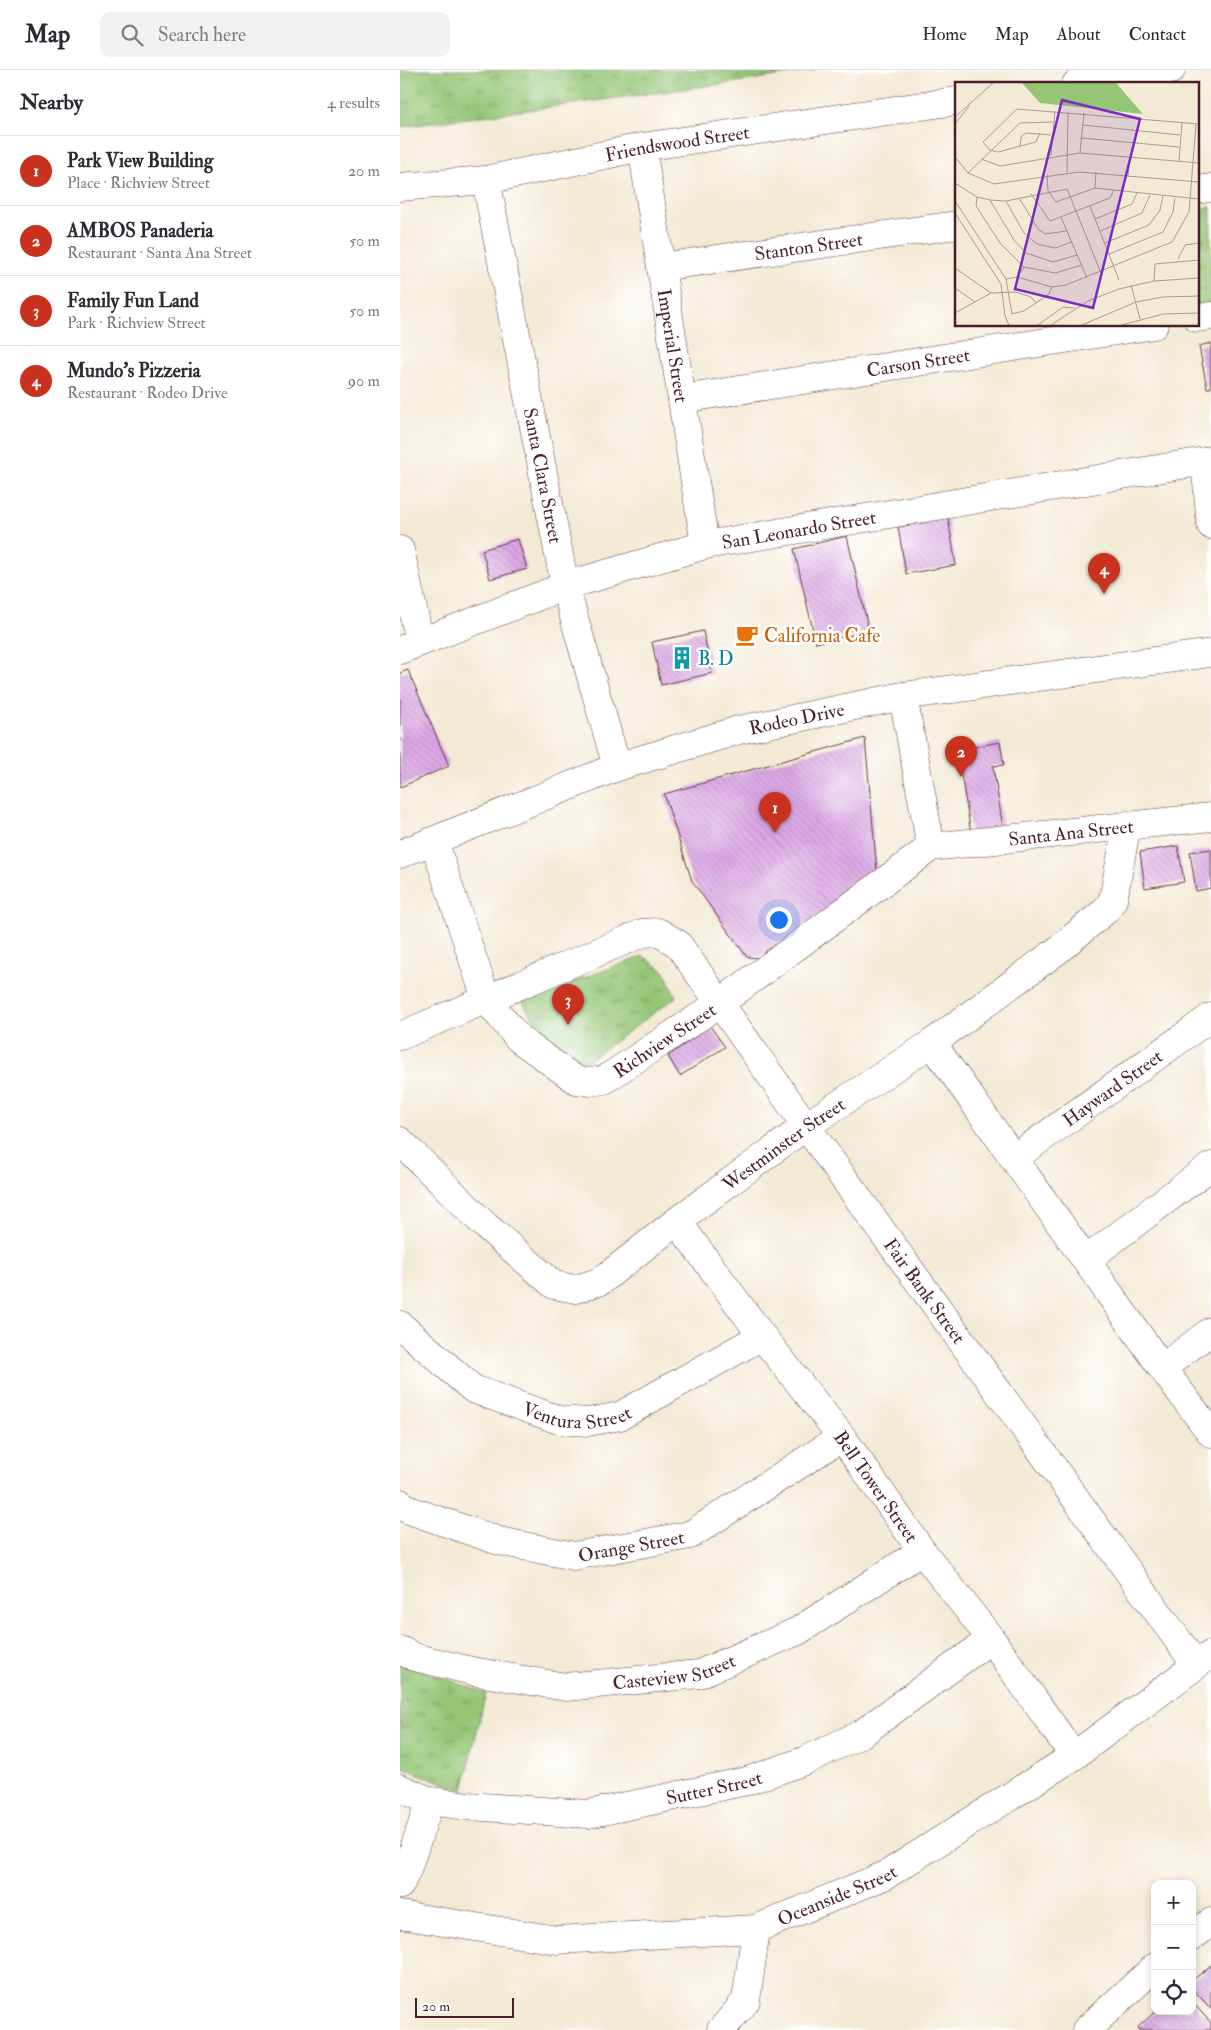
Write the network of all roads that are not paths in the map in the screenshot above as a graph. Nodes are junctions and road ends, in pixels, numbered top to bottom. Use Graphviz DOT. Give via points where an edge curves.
graph roads {
  1 [pos="1171,70"];
  2 [pos="1090,82"];
  3 [pos="955,101"];
  4 [pos="642,147"];
  5 [pos="486,180"];
  6 [pos="400,187"];
  7 [pos="1211,188"];
  8 [pos="1198,190"];
  9 [pos="955,225"];
  10 [pos="661,267"];
  11 [pos="1211,316"];
  12 [pos="1198,318"];
  13 [pos="1148,326"];
  14 [pos="682,399"];
  15 [pos="1208,460"];
  16 [pos="1211,525"];
  17 [pos="706,545"];
  18 [pos="400,550"];
  19 [pos="565,586"];
  20 [pos="410,646"];
  21 [pos="1211,653"];
  22 [pos="903,696"];
  23 [pos="617,767"];
  24 [pos="1211,817"];
  25 [pos="1127,825"];
  26 [pos="434,841"];
  27 [pos="931,847"];
  28 [pos="400,854"];
  29 [pos="486,999"];
  30 [pos="720,1003"];
  31 [pos="1211,1017"];
  32 [pos="400,1036"];
  33 [pos="932,1043"];
  34 [pos="806,1126"];
  35 [pos="400,1141"];
  36 [pos="1014,1158"];
  37 [pos="1211,1166"];
  38 [pos="677,1221"];
  39 [pos="1086,1260"];
  40 [pos="400,1325"];
  41 [pos="1211,1331"];
  42 [pos="762,1336"];
  43 [pos="1162,1368"];
  44 [pos="1211,1433"];
  45 [pos="842,1437"];
  46 [pos="400,1503"];
  47 [pos="922,1551"];
  48 [pos="991,1639"];
  49 [pos="400,1650"];
  50 [pos="1204,1660"];
  51 [pos="1074,1756"];
  52 [pos="400,1788"];
  53 [pos="430,1801"];
  54 [pos="400,1885"];
  55 [pos="400,1915"];
  56 [pos="1211,1922"];
  57 [pos="756,1928"];
  58 [pos="1196,1934"];
  59 [pos="1151,1970"];
  60 [pos="721,2030"];
  61 [pos="1086,2030"];
  1 -- 2 [label="street"];
  3 -- 4 [label="street, Friendswood Street"];
  4 -- 5 [label="street, Friendswood Street"];
  4 -- 10 [label="street, Imperial Street"];
  5 -- 6 [label="street, Friendswood Street"];
  5 -- 19 [label="street, Santa Clara Street"];
  7 -- 8 [label="street"];
  9 -- 10 [label="street, Stanton Street"];
  10 -- 14 [label="street, Imperial Street"];
  11 -- 12 [label="street"];
  13 -- 14 [label="street, Carson Street"];
  14 -- 17 [label="street, Imperial Street"];
  15 -- 16 [label="street"];
  15 -- 17 [label="street, San Leonardo Street"];
  17 -- 19 [label="street, San Leonardo Street"];
  18 -- 20 [label="street"];
  19 -- 20 [label="street, San Leonardo Street"];
  19 -- 23 [label="street, Santa Clara Street"];
  21 -- 22 [label="street, Rodeo Drive"];
  22 -- 23 [label="street, Rodeo Drive" via="739,730"];
  22 -- 27 [label="street"];
  23 -- 26 [label="street, Rodeo Drive"];
  24 -- 25 [label="street, Santa Ana Street"];
  25 -- 27 [label="street, Santa Ana Street"];
  25 -- 33 [label="street, Westminster Street" via="1113,900 1105,911"];
  26 -- 28 [label="street, Rodeo Drive"];
  26 -- 29 [label="street, Richview Street"];
  27 -- 30 [label="street, Richview Street"];
  29 -- 30 [label="street, Fair Bank Street" via="643,933 658,932 678,944"];
  29 -- 30 [label="street, Richview Street" via="519,1039 576,1080 589,1082 604,1080"];
  29 -- 32 [label="street"];
  30 -- 34 [label="street, Fair Bank Street"];
  31 -- 36 [label="street, Hayward Street"];
  33 -- 34 [label="street, Westminster Street"];
  33 -- 36 [label="street"];
  34 -- 38 [label="street, Westminster Street"];
  34 -- 50 [label="street, Fair Bank Street"];
  35 -- 38 [label="street, Westminster Street" via="486,1226 554,1285 576,1289 601,1281"];
  36 -- 39 [label="street"];
  37 -- 39 [label="street"];
  38 -- 42 [label="street, Bell Tower Street"];
  39 -- 43 [label="street"];
  40 -- 42 [label="street, Ventura Street" via="473,1389 559,1420 588,1422 620,1416"];
  41 -- 43 [label="street"];
  42 -- 45 [label="street, Bell Tower Street"];
  43 -- 44 [label="street"];
  45 -- 46 [label="street, Orange Street" via="690,1534 574,1556 500,1541 409,1510"];
  45 -- 47 [label="street, Bell Tower Street"];
  47 -- 48 [label="street, Bell Tower Street"];
  47 -- 49 [label="street, Casteview Street" via="798,1631 700,1674 566,1687 472,1671 414,1657"];
  48 -- 51 [label="street, Bell Tower Street"];
  48 -- 53 [label="street, Sutter Street" via="861,1734 804,1761 747,1781 588,1814"];
  50 -- 51 [label="street, Oceanside Street"];
  51 -- 57 [label="street, Oceanside Street" via="886,1875"];
  52 -- 53 [label="street, Sutter Street"];
  53 -- 54 [label="street"];
  55 -- 57 [label="street, Oceanside Street" via="558,1940"];
  56 -- 58 [label="street"];
  57 -- 60 [label="street" via="746,2000"];
  59 -- 61 [label="street"];
}
